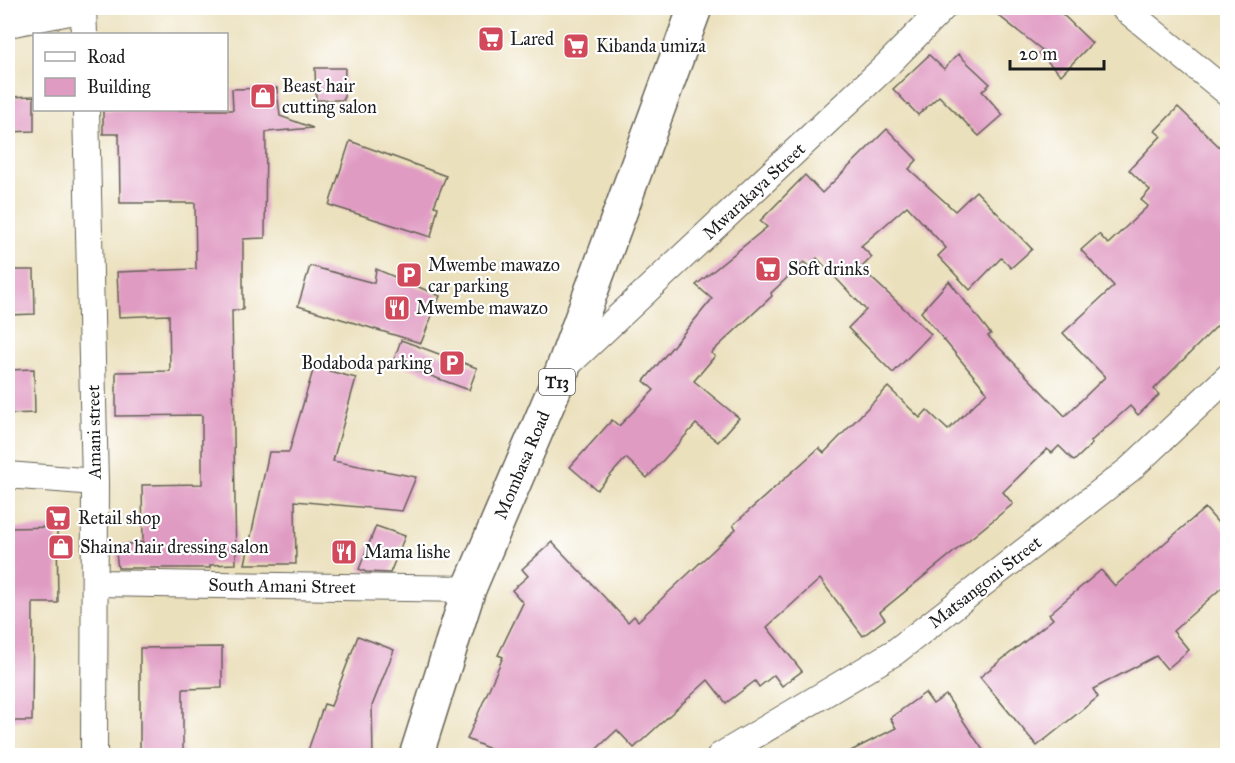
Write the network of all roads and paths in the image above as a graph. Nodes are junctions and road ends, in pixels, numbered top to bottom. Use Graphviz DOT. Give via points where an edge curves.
graph roads {
  1 [pos="74,8"];
  2 [pos="83,8"];
  3 [pos="695,8"];
  4 [pos="943,8"];
  5 [pos="1124,8"];
  6 [pos="8,21"];
  7 [pos="84,33"];
  8 [pos="1227,93"];
  9 [pos="86,111"];
  10 [pos="562,371"];
  11 [pos="1227,377"];
  12 [pos="8,475"];
  13 [pos="95,482"];
  14 [pos="95,583"];
  15 [pos="469,589"];
  16 [pos="94,756"];
  17 [pos="416,756"];
  18 [pos="720,756"];
  1 -- 6 [label="street"];
  2 -- 7 [label="street"];
  3 -- 10 [label="highway, Mombasa Road / T13"];
  4 -- 10 [label="street, Mwarakaya Street"];
  5 -- 8 [label="street"];
  9 -- 13 [label="street, Amani street"];
  10 -- 15 [label="highway, Mombasa Road / T13"];
  11 -- 18 [label="street, Matsangoni Street" via="1130,470 895,652"];
  12 -- 13 [label="street"];
  13 -- 14 [label="street, Amani street"];
  14 -- 15 [label="street, South Amani Street"];
  14 -- 16 [label="street, Amani street"];
  15 -- 17 [label="highway, Mombasa Road / T13"];
}
